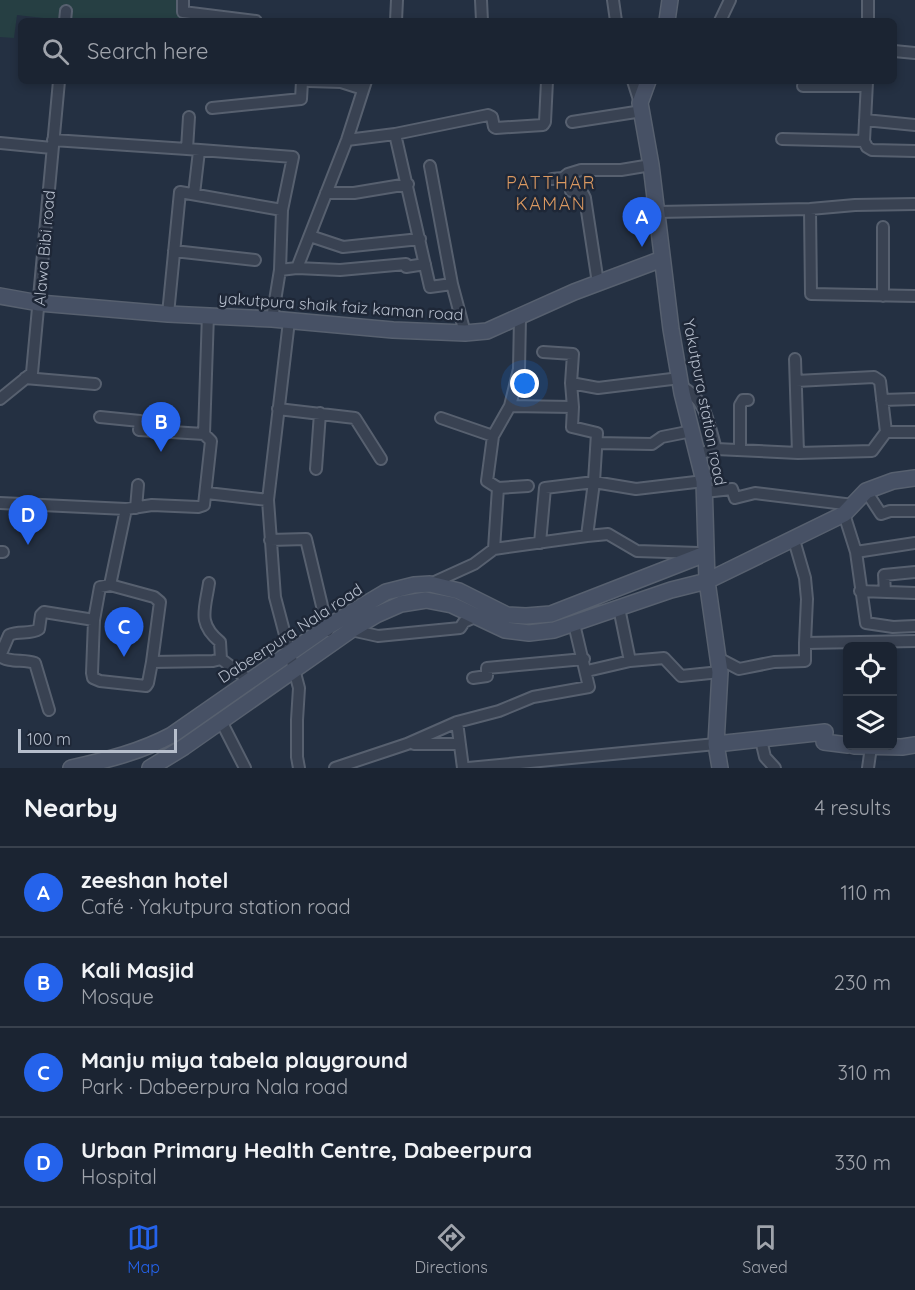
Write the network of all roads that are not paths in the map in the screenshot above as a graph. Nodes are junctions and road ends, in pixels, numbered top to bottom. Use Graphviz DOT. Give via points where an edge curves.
graph roads {
  1 [pos="183,0"];
  2 [pos="397,0"];
  3 [pos="481,0"];
  4 [pos="613,0"];
  5 [pos="670,0"];
  6 [pos="730,0"];
  7 [pos="868,0"];
  8 [pos="232,18"];
  9 [pos="396,18"];
  10 [pos="482,18"];
  11 [pos="616,18"];
  12 [pos="667,18"];
  13 [pos="721,18"];
  14 [pos="868,18"];
  15 [pos="897,51"];
  16 [pos="915,53"];
  17 [pos="59,84"];
  18 [pos="302,84"];
  19 [pos="547,84"];
  20 [pos="634,84"];
  21 [pos="647,84"];
  22 [pos="866,84"];
  23 [pos="365,85"];
  24 [pos="802,87"];
  25 [pos="641,107"];
  26 [pos="212,108"];
  27 [pos="189,117"];
  28 [pos="865,120"];
  29 [pos="572,122"];
  30 [pos="915,125"];
  31 [pos="395,134"];
  32 [pos="782,139"];
  33 [pos="347,140"];
  34 [pos="864,141"];
  35 [pos="0,143"];
  36 [pos="52,144"];
  37 [pos="187,149"];
  38 [pos="199,151"];
  39 [pos="915,151"];
  40 [pos="651,165"];
  41 [pos="430,166"];
  42 [pos="568,174"];
  43 [pos="552,179"];
  44 [pos="408,184"];
  45 [pos="326,193"];
  46 [pos="194,194"];
  47 [pos="915,204"];
  48 [pos="810,209"];
  49 [pos="282,210"];
  50 [pos="657,212"];
  51 [pos="883,227"];
  52 [pos="310,236"];
  53 [pos="420,239"];
  54 [pos="174,251"];
  55 [pos="662,259"];
  56 [pos="255,260"];
  57 [pos="425,264"];
  58 [pos="297,268"];
  59 [pos="280,270"];
  60 [pos="598,283"];
  61 [pos="452,284"];
  62 [pos="0,296"];
  63 [pos="883,296"];
  64 [pos="915,296"];
  65 [pos="39,303"];
  66 [pos="168,314"];
  67 [pos="208,315"];
  68 [pos="520,317"];
  69 [pos="272,319"];
  70 [pos="289,321"];
  71 [pos="465,333"];
  72 [pos="543,352"];
  73 [pos="795,359"];
  74 [pos="25,378"];
  75 [pos="796,381"];
  76 [pos="680,382"];
  77 [pos="571,383"];
  78 [pos="95,384"];
  79 [pos="0,399"];
  80 [pos="915,399"];
  81 [pos="748,400"];
  82 [pos="882,400"];
  83 [pos="510,406"];
  84 [pos="573,407"];
  85 [pos="278,409"];
  86 [pos="320,413"];
  87 [pos="100,417"];
  88 [pos="441,418"];
  89 [pos="692,431"];
  90 [pos="886,432"];
  91 [pos="915,432"];
  92 [pos="204,434"];
  93 [pos="493,436"];
  94 [pos="597,442"];
  95 [pos="716,448"];
  96 [pos="740,450"];
  97 [pos="798,453"];
  98 [pos="698,454"];
  99 [pos="381,459"];
  100 [pos="316,469"];
  101 [pos="915,478"];
  102 [pos="594,482"];
  103 [pos="138,485"];
  104 [pos="528,486"];
  105 [pos="704,486"];
  106 [pos="498,488"];
  107 [pos="866,491"];
  108 [pos="207,493"];
  109 [pos="268,500"];
  110 [pos="0,503"];
  111 [pos="131,509"];
  112 [pos="848,510"];
  113 [pos="915,511"];
  114 [pos="587,536"];
  115 [pos="270,540"];
  116 [pos="795,540"];
  117 [pos="540,543"];
  118 [pos="915,543"];
  119 [pos="494,549"];
  120 [pos="856,552"];
  121 [pos="705,554"];
  122 [pos="667,570"];
  123 [pos="915,572"];
  124 [pos="707,581"];
  125 [pos="209,583"];
  126 [pos="430,584"];
  127 [pos="110,585"];
  128 [pos="671,590"];
  129 [pos="860,591"];
  130 [pos="885,592"];
  131 [pos="915,593"];
  132 [pos="619,608"];
  133 [pos="473,609"];
  134 [pos="551,614"];
  135 [pos="94,620"];
  136 [pos="866,623"];
  137 [pos="574,624"];
  138 [pos="327,627"];
  139 [pos="915,627"];
  140 [pos="351,630"];
  141 [pos="554,630"];
  142 [pos="915,640"];
  143 [pos="865,641"];
  144 [pos="332,643"];
  145 [pos="805,643"];
  146 [pos="289,654"];
  147 [pos="0,656"];
  148 [pos="584,658"];
  149 [pos="221,659"];
  150 [pos="630,661"];
  151 [pos="152,662"];
  152 [pos="719,665"];
  153 [pos="294,670"];
  154 [pos="587,671"];
  155 [pos="473,678"];
  156 [pos="249,680"];
  157 [pos="49,710"];
  158 [pos="221,721"];
  159 [pos="457,722"];
  160 [pos="761,740"];
  161 [pos="407,744"];
  162 [pos="460,744"];
  163 [pos="716,744"];
  164 [pos="843,744"];
  165 [pos="915,745"];
  166 [pos="897,747"];
  167 [pos="871,750"];
  168 [pos="124,762"];
  169 [pos="559,764"];
  170 [pos="71,768"];
  171 [pos="150,768"];
  172 [pos="245,768"];
  173 [pos="299,768"];
  174 [pos="335,768"];
  175 [pos="463,768"];
  176 [pos="468,768"];
  177 [pos="720,768"];
  178 [pos="775,768"];
  179 [pos="868,768"];
  1 -- 8 [label="street" via="183,12"];
  2 -- 9 [label="street"];
  3 -- 10 [label="street"];
  4 -- 11 [label="street"];
  5 -- 12 [label="street"];
  6 -- 13 [label="street"];
  7 -- 14 [label="street"];
  15 -- 16 [label="street"];
  17 -- 36 [label="street, Alawa Bibi road"];
  18 -- 26 [label="street" via="301,99"];
  19 -- 31 [label="street" via="543,125 496,128 488,116"];
  20 -- 25 [label="street"];
  21 -- 25 [label="street, Yakutpura station road"];
  22 -- 24 [label="street"];
  22 -- 28 [label="street"];
  23 -- 33 [label="street"];
  25 -- 29 [label="street"];
  25 -- 40 [label="street, Yakutpura station road"];
  27 -- 37 [label="street"];
  28 -- 30 [label="street"];
  28 -- 34 [label="street"];
  31 -- 33 [label="street"];
  31 -- 44 [label="street"];
  32 -- 34 [label="street"];
  33 -- 45 [label="street"];
  34 -- 39 [label="street" via="872,150"];
  35 -- 36 [label="street"];
  36 -- 37 [label="street"];
  36 -- 65 [label="street, Alawa Bibi road"];
  37 -- 38 [label="street"];
  38 -- 46 [label="street"];
  38 -- 49 [label="street" via="293,157"];
  40 -- 42 [label="street"];
  40 -- 50 [label="street, Yakutpura station road"];
  41 -- 61 [label="street"];
  42 -- 43 [label="street"];
  42 -- 60 [label="street" via="571,191 584,196"];
  44 -- 45 [label="street" via="354,194"];
  44 -- 53 [label="street"];
  45 -- 52 [label="street"];
  46 -- 49 [label="street"];
  46 -- 54 [label="street" via="180,192"];
  47 -- 48 [label="street"];
  48 -- 50 [label="street"];
  48 -- 63 [label="street" via="811,294"];
  49 -- 59 [label="street"];
  50 -- 55 [label="street, Yakutpura station road"];
  51 -- 63 [label="street"];
  52 -- 53 [label="street" via="343,247"];
  52 -- 58 [label="street"];
  53 -- 57 [label="street"];
  54 -- 56 [label="street"];
  54 -- 66 [label="street"];
  55 -- 60 [label="street, yakutpura shaik faiz kaman road"];
  55 -- 76 [label="street, Yakutpura station road"];
  57 -- 58 [label="street" via="340,270"];
  57 -- 61 [label="street" via="430,287"];
  58 -- 59 [label="street"];
  59 -- 69 [label="street"];
  60 -- 68 [label="street, yakutpura shaik faiz kaman road"];
  61 -- 71 [label="street"];
  62 -- 65 [label="street, yakutpura shaik faiz kaman road"];
  63 -- 64 [label="street"];
  65 -- 66 [label="street, yakutpura shaik faiz kaman road"];
  65 -- 74 [label="street, Alawa Bibi road" via="32,374"];
  66 -- 67 [label="street, yakutpura shaik faiz kaman road"];
  67 -- 69 [label="street, yakutpura shaik faiz kaman road"];
  67 -- 92 [label="street"];
  68 -- 71 [label="street, yakutpura shaik faiz kaman road" via="487,332"];
  68 -- 83 [label="street" via="519,369"];
  69 -- 70 [label="street, yakutpura shaik faiz kaman road"];
  70 -- 71 [label="street, yakutpura shaik faiz kaman road"];
  70 -- 85 [label="street"];
  72 -- 77 [label="street" via="573,354"];
  73 -- 75 [label="street"];
  74 -- 78 [label="street"];
  74 -- 79 [label="street"];
  75 -- 82 [label="street" via="874,377 880,381"];
  75 -- 97 [label="street"];
  76 -- 77 [label="street" via="598,388"];
  76 -- 89 [label="street, Yakutpura station road"];
  76 -- 95 [label="street" via="702,403"];
  77 -- 84 [label="street"];
  80 -- 82 [label="street"];
  81 -- 96 [label="street" via="740,405"];
  82 -- 90 [label="street"];
  83 -- 84 [label="street"];
  83 -- 93 [label="street"];
  84 -- 94 [label="street" via="572,427 597,433"];
  85 -- 86 [label="street"];
  85 -- 109 [label="street"];
  86 -- 99 [label="street" via="355,418"];
  86 -- 100 [label="street"];
  87 -- 92 [label="street" via="140,421 139,430"];
  88 -- 93 [label="street"];
  89 -- 94 [label="street" via="662,437 652,444"];
  89 -- 98 [label="street, Yakutpura station road"];
  90 -- 91 [label="street"];
  90 -- 97 [label="street" via="872,451"];
  92 -- 108 [label="street" via="211,441"];
  93 -- 106 [label="street" via="487,481"];
  94 -- 102 [label="street"];
  95 -- 96 [label="street"];
  95 -- 98 [label="street"];
  96 -- 97 [label="street"];
  98 -- 105 [label="street, Yakutpura station road"];
  101 -- 107 [label="street"];
  102 -- 105 [label="street" via="636,489"];
  102 -- 114 [label="street"];
  102 -- 117 [label="street" via="545,488"];
  103 -- 111 [label="street"];
  104 -- 106 [label="street"];
  105 -- 112 [label="street" via="732,489 735,498 755,493"];
  105 -- 121 [label="street, Yakutpura station road"];
  106 -- 119 [label="street"];
  107 -- 112 [label="street, Dabeerpura Nala road"];
  107 -- 113 [label="street" via="881,514"];
  108 -- 109 [label="street"];
  108 -- 111 [label="street" via="201,506 152,505"];
  109 -- 115 [label="street"];
  110 -- 111 [label="street"];
  111 -- 127 [label="street"];
  112 -- 116 [label="street, Dabeerpura Nala road"];
  112 -- 120 [label="street"];
  114 -- 117 [label="street"];
  114 -- 121 [label="street" via="608,534 637,551"];
  115 -- 138 [label="street" via="306,539"];
  115 -- 146 [label="street" via="275,597"];
  116 -- 124 [label="street, Dabeerpura Nala road"];
  116 -- 145 [label="street" via="805,578"];
  117 -- 119 [label="street"];
  118 -- 120 [label="street"];
  119 -- 126 [label="street" via="474,564"];
  120 -- 129 [label="street"];
  121 -- 122 [label="street, Dabeerpura Nala road"];
  121 -- 124 [label="street, Yakutpura station road"];
  122 -- 128 [label="street"];
  122 -- 134 [label="street, Dabeerpura Nala road"];
  123 -- 130 [label="street" via="884,575"];
  124 -- 128 [label="street, Dabeerpura Nala road"];
  124 -- 152 [label="street, Yakutpura station road"];
  125 -- 149 [label="street" via="204,621 220,642"];
  126 -- 133 [label="street, Dabeerpura Nala road" via="459,591"];
  126 -- 138 [label="street, Dabeerpura Nala road" via="386,592"];
  127 -- 135 [label="street" via="100,587"];
  127 -- 151 [label="street" via="160,602"];
  128 -- 132 [label="street, Dabeerpura Nala road"];
  129 -- 130 [label="street"];
  129 -- 136 [label="street"];
  130 -- 131 [label="street"];
  132 -- 137 [label="street, Dabeerpura Nala road"];
  132 -- 150 [label="street"];
  133 -- 134 [label="street, Dabeerpura Nala road" via="507,615"];
  133 -- 140 [label="street, Dabeerpura Nala road" via="426,600 400,604"];
  133 -- 140 [label="street" via="460,628 378,636"];
  133 -- 141 [label="street, Dabeerpura Nala road" via="505,630"];
  134 -- 141 [label="street"];
  135 -- 147 [label="street" via="44,612 39,629 9,635"];
  135 -- 151 [label="street" via="92,673 96,680 146,686"];
  136 -- 139 [label="street"];
  136 -- 143 [label="street"];
  137 -- 141 [label="street, Dabeerpura Nala road"];
  137 -- 148 [label="street"];
  138 -- 144 [label="street"];
  138 -- 146 [label="street, Dabeerpura Nala road"];
  140 -- 144 [label="street, Dabeerpura Nala road"];
  142 -- 143 [label="street"];
  143 -- 145 [label="street"];
  144 -- 153 [label="street, Dabeerpura Nala road"];
  145 -- 152 [label="street" via="805,661 739,669"];
  146 -- 153 [label="street"];
  146 -- 156 [label="street, Dabeerpura Nala road"];
  147 -- 157 [label="street" via="36,663"];
  148 -- 154 [label="street"];
  148 -- 155 [label="street" via="487,668 487,676"];
  149 -- 151 [label="street"];
  149 -- 156 [label="street"];
  150 -- 152 [label="street" via="664,658 681,676"];
  150 -- 154 [label="street"];
  152 -- 163 [label="street, Yakutpura station road"];
  153 -- 158 [label="street, Dabeerpura Nala road"];
  153 -- 173 [label="street" via="299,688"];
  154 -- 159 [label="street" via="589,687 533,697"];
  156 -- 168 [label="street, Dabeerpura Nala road" via="172,735"];
  158 -- 171 [label="street, Dabeerpura Nala road"];
  158 -- 172 [label="street"];
  159 -- 161 [label="street"];
  159 -- 162 [label="street"];
  160 -- 163 [label="street"];
  160 -- 164 [label="street" via="825,732 825,742"];
  160 -- 178 [label="street" via="765,757"];
  161 -- 162 [label="street"];
  161 -- 174 [label="street"];
  162 -- 175 [label="street"];
  163 -- 169 [label="street"];
  163 -- 177 [label="street, Yakutpura station road"];
  165 -- 166 [label="street"];
  167 -- 179 [label="street"];
  168 -- 170 [label="street, Dabeerpura Nala road"];
  169 -- 176 [label="street"];
}
